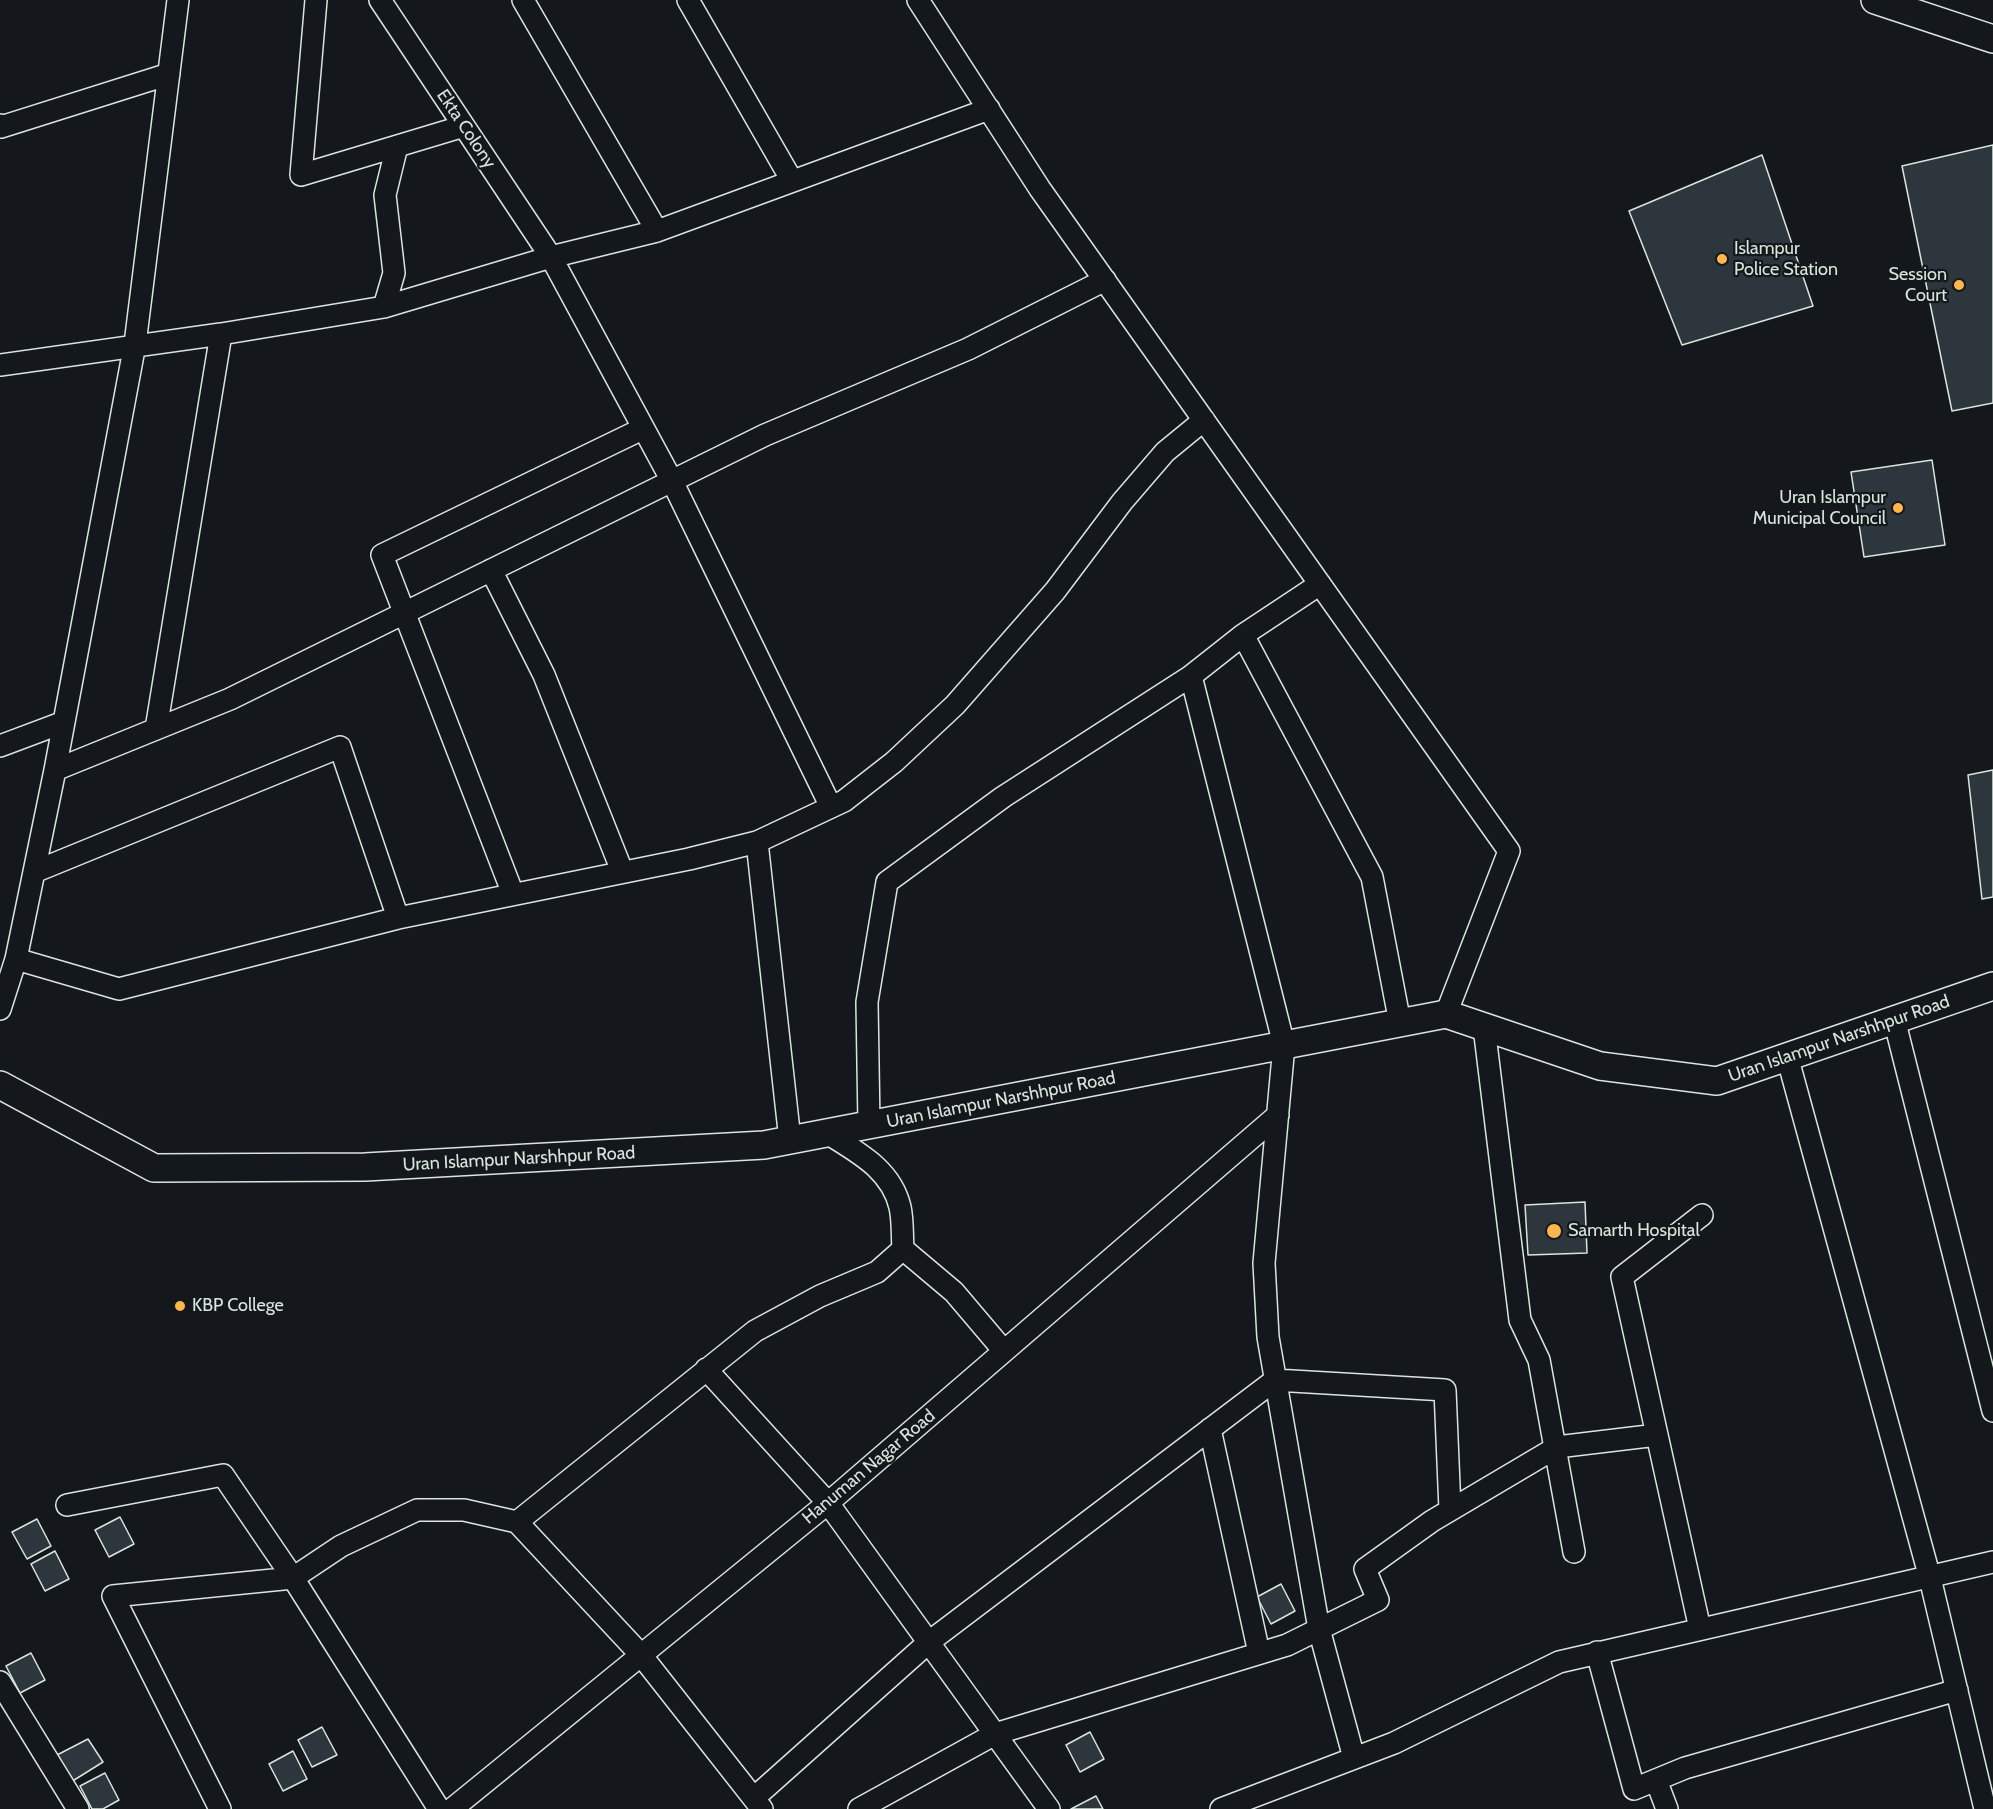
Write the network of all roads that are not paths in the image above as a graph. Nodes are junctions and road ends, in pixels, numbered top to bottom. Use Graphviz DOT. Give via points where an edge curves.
graph roads {
  1 [pos="178,0"];
  2 [pos="316,0"];
  3 [pos="380,0"];
  4 [pos="688,0"];
  5 [pos="918,0"];
  6 [pos="1875,0"];
  7 [pos="528,1"];
  8 [pos="1993,39"];
  9 [pos="169,74"];
  10 [pos="989,108"];
  11 [pos="0,125"];
  12 [pos="464,126"];
  13 [pos="397,146"];
  14 [pos="791,179"];
  15 [pos="657,231"];
  16 [pos="551,257"];
  17 [pos="1105,280"];
  18 [pos="384,307"];
  19 [pos="221,334"];
  20 [pos="135,344"];
  21 [pos="0,365"];
  22 [pos="1204,420"];
  23 [pos="642,429"];
  24 [pos="672,481"];
  25 [pos="491,570"];
  26 [pos="1320,584"];
  27 [pos="404,613"];
  28 [pos="1243,635"];
  29 [pos="1191,676"];
  30 [pos="64,722"];
  31 [pos="156,729"];
  32 [pos="0,746"];
  33 [pos="55,770"];
  34 [pos="831,807"];
  35 [pos="757,842"];
  36 [pos="622,871"];
  37 [pos="34,872"];
  38 [pos="513,894"];
  39 [pos="398,918"];
  40 [pos="16,959"];
  41 [pos="1993,986"];
  42 [pos="0,1009"];
  43 [pos="1446,1014"];
  44 [pos="1894,1018"];
  45 [pos="1400,1023"];
  46 [pos="1484,1027"];
  47 [pos="1284,1045"];
  48 [pos="1788,1056"];
  49 [pos="0,1085"];
  50 [pos="1278,1115"];
  51 [pos="869,1125"];
  52 [pos="826,1133"];
  53 [pos="790,1140"];
  54 [pos="1702,1215"];
  55 [pos="903,1249"];
  56 [pos="1004,1351"];
  57 [pos="705,1369"];
  58 [pos="1275,1380"];
  59 [pos="1993,1411"];
  60 [pos="1210,1429"];
  61 [pos="1657,1435"];
  62 [pos="1557,1446"];
  63 [pos="828,1503"];
  64 [pos="67,1505"];
  65 [pos="1450,1510"];
  66 [pos="517,1522"];
  67 [pos="1574,1552"];
  68 [pos="1993,1562"];
  69 [pos="293,1578"];
  70 [pos="1930,1578"];
  71 [pos="1319,1629"];
  72 [pos="1700,1629"];
  73 [pos="929,1642"];
  74 [pos="1597,1652"];
  75 [pos="1259,1653"];
  76 [pos="641,1655"];
  77 [pos="0,1682"];
  78 [pos="1957,1690"];
  79 [pos="995,1734"];
  80 [pos="1354,1758"];
  81 [pos="1656,1780"];
  82 [pos="758,1804"];
  83 [pos="78,1809"];
  84 [pos="220,1809"];
  85 [pos="439,1809"];
  86 [pos="452,1809"];
  87 [pos="859,1809"];
  88 [pos="1049,1809"];
  89 [pos="1221,1809"];
  90 [pos="1667,1809"];
  91 [pos="1985,1809"];
  1 -- 9 [label="street"];
  2 -- 13 [label="street" via="301,175"];
  3 -- 12 [label="street, Ekta Colony"];
  4 -- 14 [label="street"];
  5 -- 10 [label="street"];
  6 -- 8 [label="main road"];
  7 -- 15 [label="street"];
  9 -- 11 [label="street"];
  9 -- 20 [label="street"];
  10 -- 14 [label="street"];
  10 -- 17 [label="street" via="1040,189"];
  12 -- 13 [label="street"];
  12 -- 16 [label="street, Ekta Colony"];
  13 -- 18 [label="street" via="385,195 394,273"];
  14 -- 15 [label="street"];
  15 -- 16 [label="street"];
  16 -- 18 [label="street"];
  16 -- 23 [label="street, Ekta Colony"];
  17 -- 22 [label="street"];
  17 -- 24 [label="street" via="968,349 811,413"];
  18 -- 19 [label="street"];
  19 -- 20 [label="street"];
  19 -- 31 [label="street"];
  20 -- 21 [label="street"];
  20 -- 30 [label="street"];
  22 -- 26 [label="street"];
  22 -- 34 [label="street" via="1150,469 1055,591 955,705 894,762"];
  23 -- 24 [label="street, Ekta Colony"];
  23 -- 27 [label="street" via="382,555"];
  24 -- 25 [label="street"];
  24 -- 34 [label="street, Ekta Colony"];
  25 -- 27 [label="street"];
  25 -- 36 [label="street" via="544,675"];
  26 -- 28 [label="street"];
  26 -- 43 [label="street" via="1509,851"];
  27 -- 31 [label="street" via="230,699"];
  27 -- 38 [label="street"];
  28 -- 29 [label="street"];
  28 -- 45 [label="street" via="1372,877"];
  29 -- 47 [label="street"];
  29 -- 51 [label="street" via="1004,797 887,882 867,1002"];
  30 -- 32 [label="street"];
  30 -- 33 [label="street"];
  31 -- 33 [label="street"];
  33 -- 37 [label="street"];
  34 -- 35 [label="street"];
  35 -- 36 [label="street"];
  35 -- 53 [label="street"];
  36 -- 38 [label="street"];
  37 -- 39 [label="street" via="340,747"];
  37 -- 40 [label="street"];
  38 -- 39 [label="street"];
  39 -- 40 [label="street" via="119,990"];
  40 -- 42 [label="street"];
  41 -- 44 [label="main road, Uran Islampur Narshhpur Road"];
  43 -- 45 [label="main road, Uran Islampur Narshhpur Road"];
  43 -- 46 [label="main road, Uran Islampur Narshhpur Road"];
  44 -- 48 [label="main road, Uran Islampur Narshhpur Road"];
  44 -- 59 [label="street"];
  45 -- 47 [label="main road, Uran Islampur Narshhpur Road"];
  46 -- 48 [label="main road, Uran Islampur Narshhpur Road" via="1600,1066 1717,1081"];
  46 -- 62 [label="street" via="1520,1320 1539,1360"];
  47 -- 50 [label="street"];
  47 -- 51 [label="main road, Uran Islampur Narshhpur Road"];
  48 -- 70 [label="street"];
  49 -- 53 [label="main road, Uran Islampur Narshhpur Road" via="154,1168 365,1167 753,1146"];
  50 -- 56 [label="street, Hanuman Nagar Road"];
  50 -- 58 [label="street" via="1264,1263"];
  51 -- 52 [label="main road, Uran Islampur Narshhpur Road"];
  52 -- 53 [label="main road, Uran Islampur Narshhpur Road"];
  52 -- 55 [label="street" via="868,1159 889,1179 900,1208"];
  54 -- 61 [label="street" via="1622,1277"];
  55 -- 56 [label="street" via="954,1292"];
  55 -- 57 [label="street" via="877,1272 820,1296 755,1331"];
  56 -- 63 [label="street, Hanuman Nagar Road"];
  57 -- 63 [label="street"];
  57 -- 66 [label="street"];
  58 -- 60 [label="street"];
  58 -- 65 [label="street" via="1445,1390"];
  58 -- 71 [label="street"];
  60 -- 73 [label="street"];
  60 -- 75 [label="street"];
  61 -- 62 [label="street"];
  61 -- 72 [label="street"];
  62 -- 65 [label="street"];
  62 -- 67 [label="street"];
  63 -- 73 [label="street"];
  63 -- 76 [label="street, Hanuman Nagar Road"];
  64 -- 69 [label="street" via="223,1476"];
  65 -- 71 [label="street" via="1365,1569 1378,1600"];
  66 -- 69 [label="street" via="464,1510 417,1510 341,1546"];
  66 -- 76 [label="street"];
  68 -- 70 [label="street"];
  69 -- 84 [label="street" via="113,1596"];
  69 -- 85 [label="street"];
  70 -- 72 [label="street"];
  70 -- 78 [label="street"];
  71 -- 75 [label="street"];
  71 -- 80 [label="street"];
  72 -- 74 [label="street"];
  73 -- 79 [label="street"];
  73 -- 82 [label="street"];
  74 -- 80 [label="street" via="1559,1662 1394,1743"];
  74 -- 81 [label="street" via="1634,1789"];
  75 -- 79 [label="street"];
  76 -- 82 [label="street"];
  76 -- 86 [label="street, Hanuman Nagar Road"];
  77 -- 83 [label="street"];
  78 -- 81 [label="street" via="1685,1768"];
  78 -- 91 [label="street"];
  79 -- 87 [label="street"];
  79 -- 88 [label="street"];
  80 -- 89 [label="street"];
  81 -- 90 [label="street"];
}
